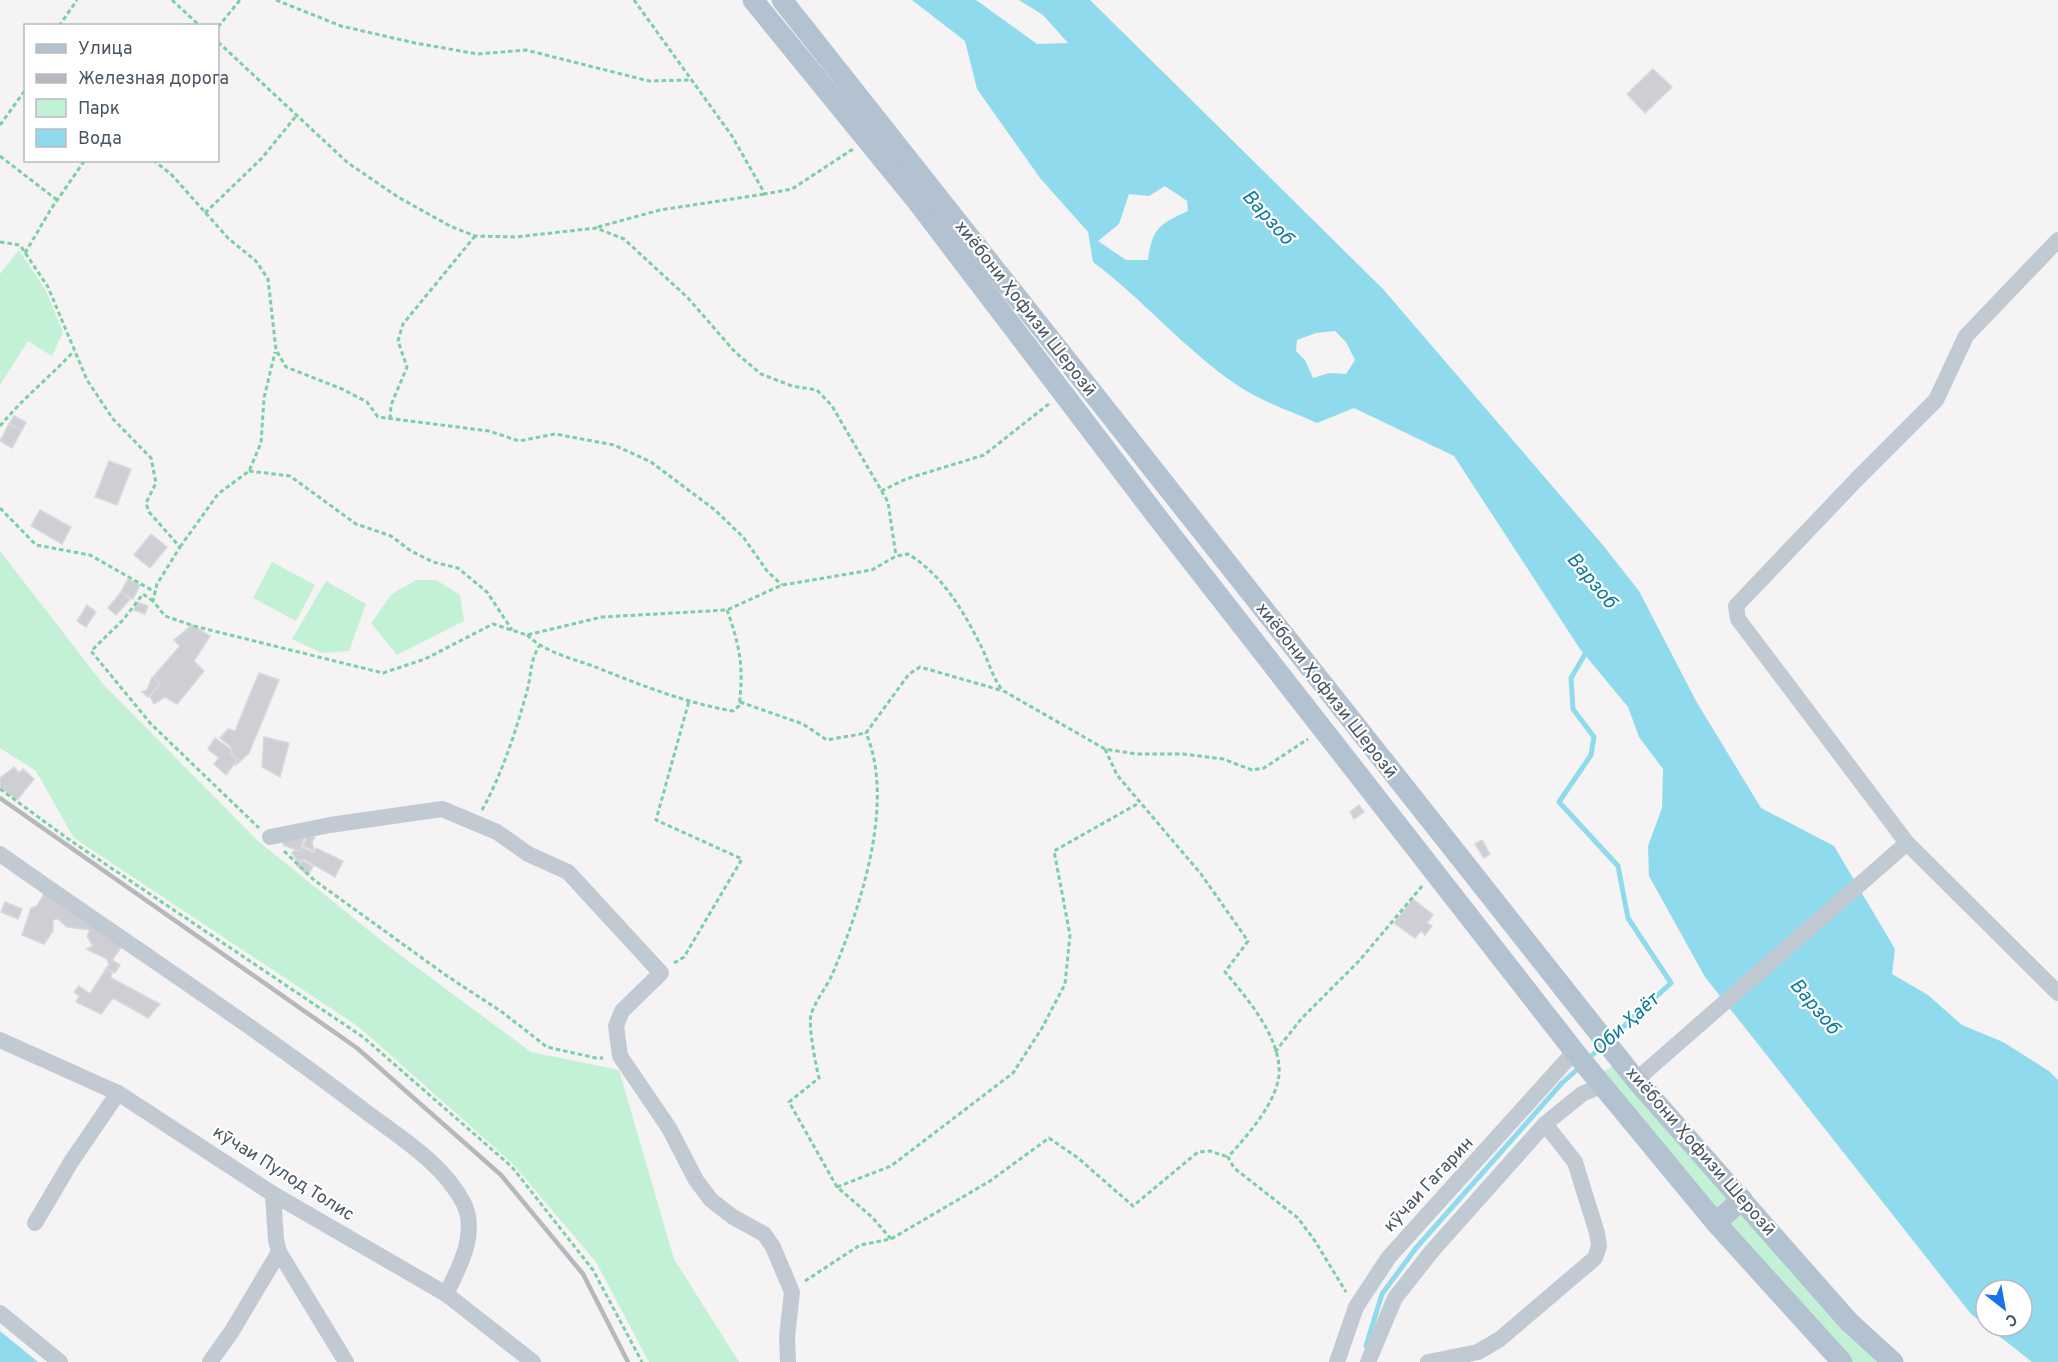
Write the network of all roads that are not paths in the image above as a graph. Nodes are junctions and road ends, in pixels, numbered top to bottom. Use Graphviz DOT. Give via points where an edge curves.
graph roads {
  1 [pos="753,0"];
  2 [pos="782,0"];
  3 [pos="2058,240"];
  4 [pos="270,837"];
  5 [pos="1907,843"];
  6 [pos="0,854"];
  7 [pos="2058,993"];
  8 [pos="0,1040"];
  9 [pos="1577,1054"];
  10 [pos="1636,1080"];
  11 [pos="1601,1082"];
  12 [pos="118,1094"];
  13 [pos="1545,1124"];
  14 [pos="273,1194"];
  15 [pos="1742,1199"];
  16 [pos="35,1223"];
  17 [pos="1716,1223"];
  18 [pos="279,1252"];
  19 [pos="446,1294"];
  20 [pos="0,1313"];
  21 [pos="60,1362"];
  22 [pos="210,1362"];
  23 [pos="346,1362"];
  24 [pos="533,1362"];
  25 [pos="788,1362"];
  26 [pos="1337,1362"];
  27 [pos="1368,1362"];
  28 [pos="1428,1362"];
  29 [pos="1842,1362"];
  30 [pos="1893,1362"];
  1 -- 9 [label="main road, хиёбони Ҳофизи Шерозӣ" via="867,140"];
  2 -- 10 [label="main road, хиёбони Ҳофизи Шерозӣ"];
  3 -- 5 [label="street" via="1966,336 1936,400 1736,606 1738,619"];
  4 -- 25 [label="street" via="442,809 497,832 528,854 568,872 661,973 621,1011 616,1026 620,1056 711,1200 764,1234 773,1247 792,1292"];
  5 -- 7 [label="street"];
  5 -- 10 [label="street"];
  6 -- 19 [label="street" via="313,1072 428,1160 464,1205 466,1213 466,1252"];
  8 -- 12 [label="street, кӯчаи Пулод Толис"];
  9 -- 11 [label="main road, хиёбони Ҳофизи Шерозӣ"];
  9 -- 26 [label="street, кӯчаи Гагарин" via="1389,1257 1356,1307"];
  10 -- 15 [label="main road, хиёбони Ҳофизи Шерозӣ"];
  11 -- 13 [label="street"];
  11 -- 17 [label="main road, хиёбони Ҳофизи Шерозӣ"];
  12 -- 14 [label="street, кӯчаи Пулод Толис"];
  12 -- 16 [label="street"];
  13 -- 27 [label="street" via="1395,1298"];
  13 -- 28 [label="street" via="1575,1162 1597,1233 1599,1246 1595,1258 1500,1339 1478,1352"];
  14 -- 18 [label="street"];
  14 -- 19 [label="street, кӯчаи Пулод Толис"];
  15 -- 17 [label="main road"];
  15 -- 30 [label="main road, хиёбони Ҳофизи Шерозӣ" via="1849,1322"];
  17 -- 29 [label="main road, хиёбони Ҳофизи Шерозӣ"];
  18 -- 22 [label="street"];
  18 -- 23 [label="street"];
  19 -- 24 [label="street, кӯчаи Пулод Толис"];
  20 -- 21 [label="street"];
}
